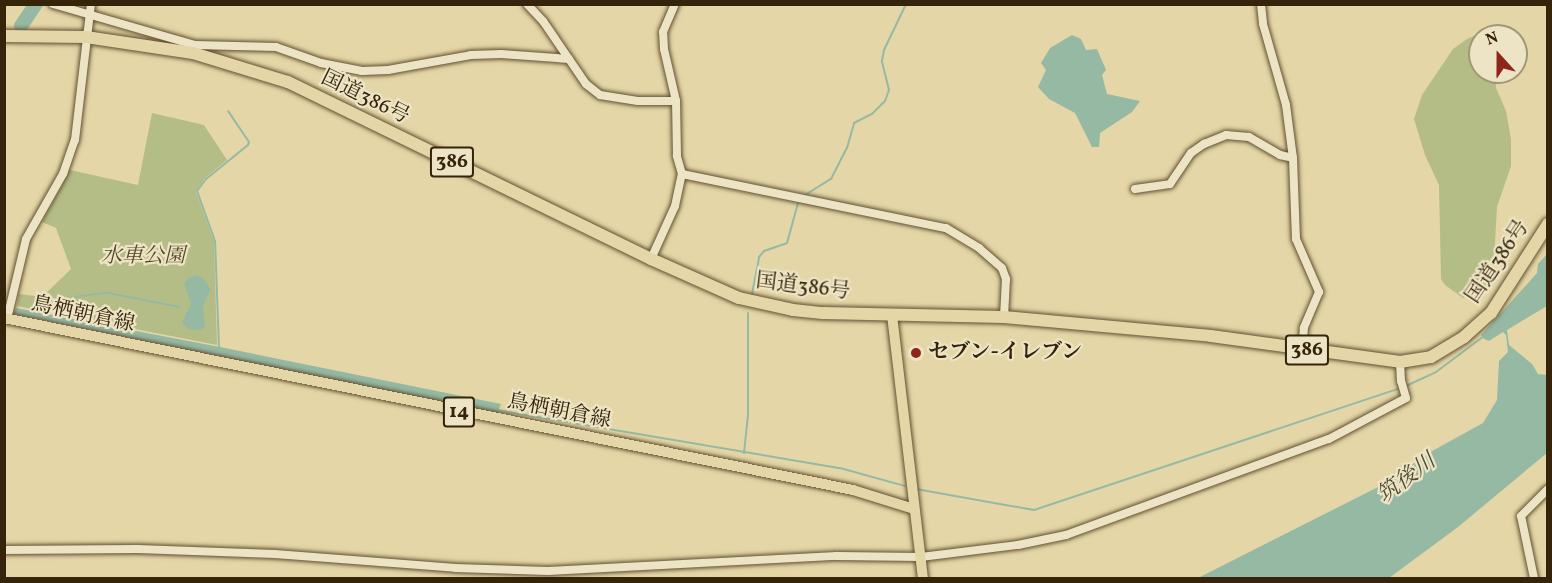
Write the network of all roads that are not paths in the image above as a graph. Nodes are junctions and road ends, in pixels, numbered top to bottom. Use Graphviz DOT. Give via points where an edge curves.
graph roads {
  1 [pos="53,4"];
  2 [pos="527,4"];
  3 [pos="675,4"];
  4 [pos="1261,4"];
  5 [pos="91,9"];
  6 [pos="4,36"];
  7 [pos="86,37"];
  8 [pos="194,49"];
  9 [pos="569,59"];
  10 [pos="676,101"];
  11 [pos="1293,158"];
  12 [pos="682,174"];
  13 [pos="1135,189"];
  14 [pos="1548,224"];
  15 [pos="651,259"];
  16 [pos="892,315"];
  17 [pos="1004,316"];
  18 [pos="6,317"];
  19 [pos="1302,350"];
  20 [pos="1400,362"];
  21 [pos="1548,489"];
  22 [pos="914,509"];
  23 [pos="4,550"];
  24 [pos="921,556"];
  25 [pos="922,574"];
  26 [pos="1534,579"];
  1 -- 5 [label="street"];
  2 -- 9 [label="street"];
  3 -- 10 [label="street" via="663,32 663,49"];
  4 -- 11 [label="street" via="1286,105"];
  5 -- 7 [label="street"];
  5 -- 8 [label="street"];
  6 -- 7 [label="highway, 国道386号 / 386"];
  7 -- 8 [label="highway, 国道386号 / 386"];
  7 -- 18 [label="street" via="75,140 63,174 26,239"];
  8 -- 9 [label="street" via="276,47 321,63 362,71 471,55"];
  8 -- 15 [label="highway, 国道386号 / 386" via="288,82"];
  9 -- 10 [label="street" via="586,84 600,95"];
  10 -- 12 [label="street" via="677,156"];
  11 -- 13 [label="street" via="1248,137 1226,135 1191,153 1170,184"];
  11 -- 19 [label="street" via="1296,239 1318,292 1304,328"];
  12 -- 15 [label="street" via="675,206"];
  12 -- 17 [label="street" via="946,228 1002,268 1006,279"];
  14 -- 20 [label="highway, 国道386号 / 386" via="1491,313 1464,337 1431,357"];
  15 -- 16 [label="highway, 国道386号 / 386" via="739,298 767,306"];
  16 -- 17 [label="highway, 国道386号 / 386"];
  16 -- 22 [label="main road"];
  17 -- 19 [label="highway, 国道386号 / 386" via="1211,336"];
  18 -- 22 [label="main road, 鳥栖朝倉線 / 14" via="853,490"];
  19 -- 20 [label="highway, 国道386号 / 386"];
  20 -- 24 [label="street" via="1406,398 1329,439 1066,535 1032,543"];
  21 -- 26 [label="street" via="1521,516"];
  22 -- 24 [label="main road"];
  23 -- 24 [label="street" via="252,553 548,571 837,556"];
  24 -- 25 [label="main road"];
}
